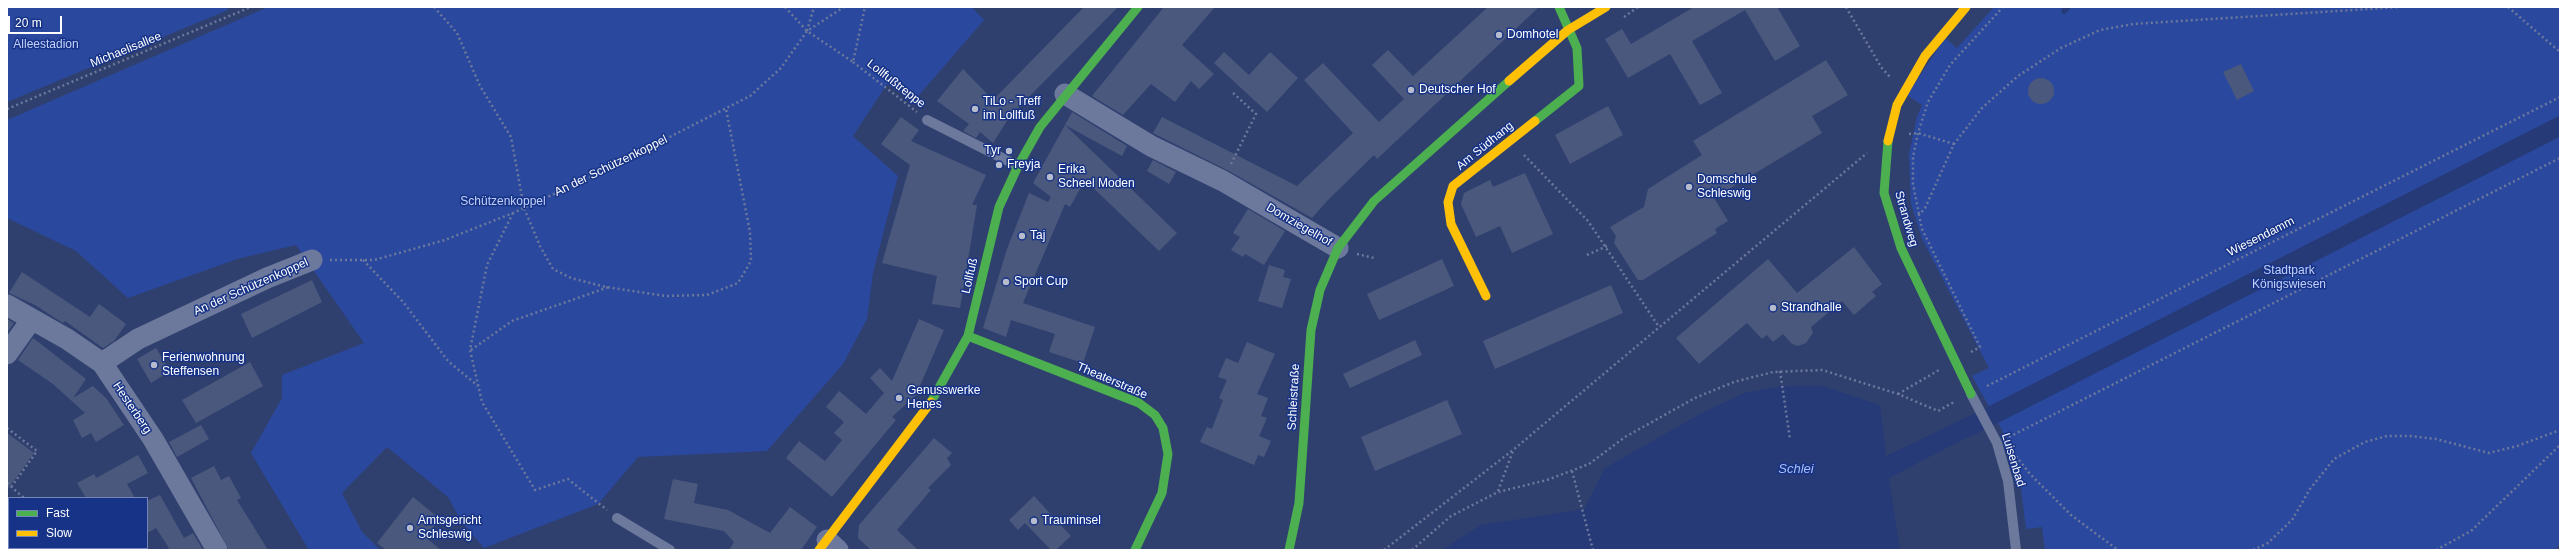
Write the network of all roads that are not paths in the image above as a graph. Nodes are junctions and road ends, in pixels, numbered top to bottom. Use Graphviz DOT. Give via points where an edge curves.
graph roads {
  1 [pos="1138,7"];
  2 [pos="1559,7"];
  3 [pos="1606,7"];
  4 [pos="1966,7"];
  5 [pos="1568,30"];
  6 [pos="1065,94"];
  7 [pos="927,120"];
  8 [pos="1018,166"];
  9 [pos="1350,249"];
  10 [pos="312,260"];
  11 [pos="1486,296"];
  12 [pos="7,305"];
  13 [pos="32,319"];
  14 [pos="968,336"];
  15 [pos="7,354"];
  16 [pos="1955,361"];
  17 [pos="102,363"];
  18 [pos="1971,394"];
  19 [pos="617,518"];
  20 [pos="828,547"];
  21 [pos="218,550"];
  22 [pos="670,550"];
  23 [pos="1135,550"];
  24 [pos="1289,550"];
  25 [pos="2016,550"];
  1 -- 6 [label="street, Lollfuß"];
  2 -- 5 [label="street"];
  3 -- 5 [label="street, Domziegelhof"];
  4 -- 16 [label="street, Strandweg" via="1925,56 1897,105 1888,137 1884,193 1901,248"];
  5 -- 9 [label="street, Domziegelhof" via="1374,201"];
  5 -- 11 [label="street, Am Südhang" via="1577,48 1580,86 1453,186 1448,202 1451,224"];
  6 -- 8 [label="street, Lollfuß" via="1040,127"];
  6 -- 9 [label="street, Domziegelhof" via="1151,146 1223,181"];
  7 -- 8 [label="lane"];
  8 -- 14 [label="street, Lollfuß" via="999,207"];
  9 -- 24 [label="street, Schleistraße" via="1320,290 1311,330 1299,503"];
  10 -- 17 [label="street, An der Schützenkoppel" via="267,278 138,339"];
  12 -- 13 [label="street, Hesterberg"];
  13 -- 15 [label="street"];
  13 -- 17 [label="street, Hesterberg"];
  14 -- 20 [label="street, Lollfuß" via="926,411"];
  14 -- 23 [label="street, Theaterstraße" via="1139,403 1155,415 1163,428 1168,454 1162,493"];
  16 -- 18 [label="street, Luisenbad"];
  17 -- 21 [label="street, Hesterberg" via="153,439"];
  18 -- 25 [label="lane, Luisenbad" via="1997,443 2008,481"];
  19 -- 22 [label="lane"];
}
